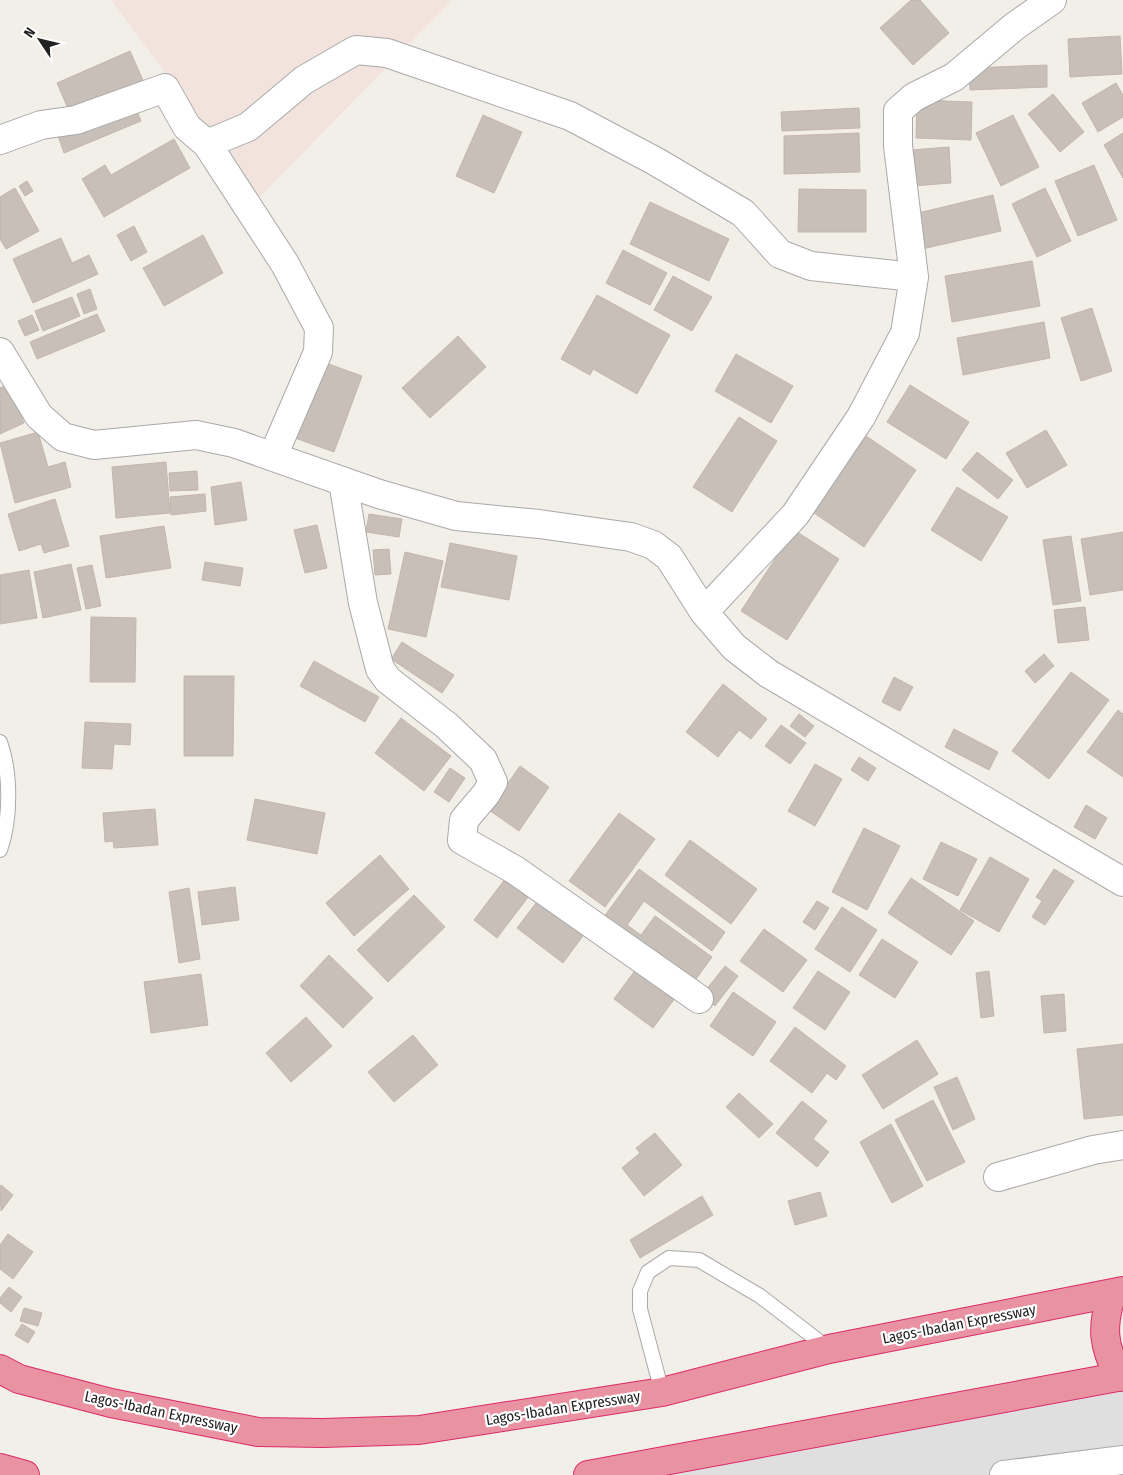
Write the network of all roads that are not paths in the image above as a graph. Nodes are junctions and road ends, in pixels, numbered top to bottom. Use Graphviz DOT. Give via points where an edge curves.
graph roads {
  1 [pos="1052,0"];
  2 [pos="0,140"];
  3 [pos="207,144"];
  4 [pos="914,277"];
  5 [pos="0,352"];
  6 [pos="273,456"];
  7 [pos="343,481"];
  8 [pos="704,612"];
  9 [pos="0,742"];
  10 [pos="0,850"];
  11 [pos="1123,882"];
  12 [pos="698,999"];
  13 [pos="1123,1145"];
  14 [pos="998,1177"];
  15 [pos="1117,1292"];
  16 [pos="829,1349"];
  17 [pos="0,1369"];
  18 [pos="1121,1377"];
  19 [pos="662,1392"];
  20 [pos="1123,1460"];
  21 [pos="0,1468"];
  22 [pos="25,1475"];
  23 [pos="588,1475"];
  24 [pos="1004,1475"];
  1 -- 4 [label="street" via="954,77 914,97 898,111 900,175"];
  2 -- 3 [label="street" via="40,125 76,120 166,88 187,126"];
  3 -- 4 [label="street" via="248,127 304,80 356,50 387,53 570,116 743,213 780,254 810,266"];
  3 -- 6 [label="street" via="285,264 319,328 318,352"];
  4 -- 8 [label="street" via="905,333 861,417 795,514"];
  5 -- 6 [label="street" via="39,416 64,438 94,445 196,435"];
  6 -- 7 [label="street"];
  7 -- 8 [label="street" via="456,516 631,537 653,545 669,557"];
  7 -- 12 [label="street" via="363,602 380,669 388,680 446,725 483,760 493,782 464,820 462,840 514,870"];
  8 -- 11 [label="street" via="734,647 769,674"];
  9 -- 10 [label="lane" via="5,756 8,821"];
  13 -- 14 [label="street" via="1093,1150"];
  15 -- 16 [label="highway, Lagos-Ibadan Expressway"];
  15 -- 18 [label="highway" via="1105,1314 1104,1335 1108,1354"];
  16 -- 19 [label="highway, Lagos-Ibadan Expressway"];
  16 -- 19 [label="lane" via="760,1296 699,1260 669,1258 648,1272 640,1291 640,1309"];
  17 -- 19 [label="highway, Lagos-Ibadan Expressway" via="19,1379 111,1403 258,1432 419,1430"];
  18 -- 23 [label="highway"];
  20 -- 24 [label="street"];
  21 -- 22 [label="highway"];
}
